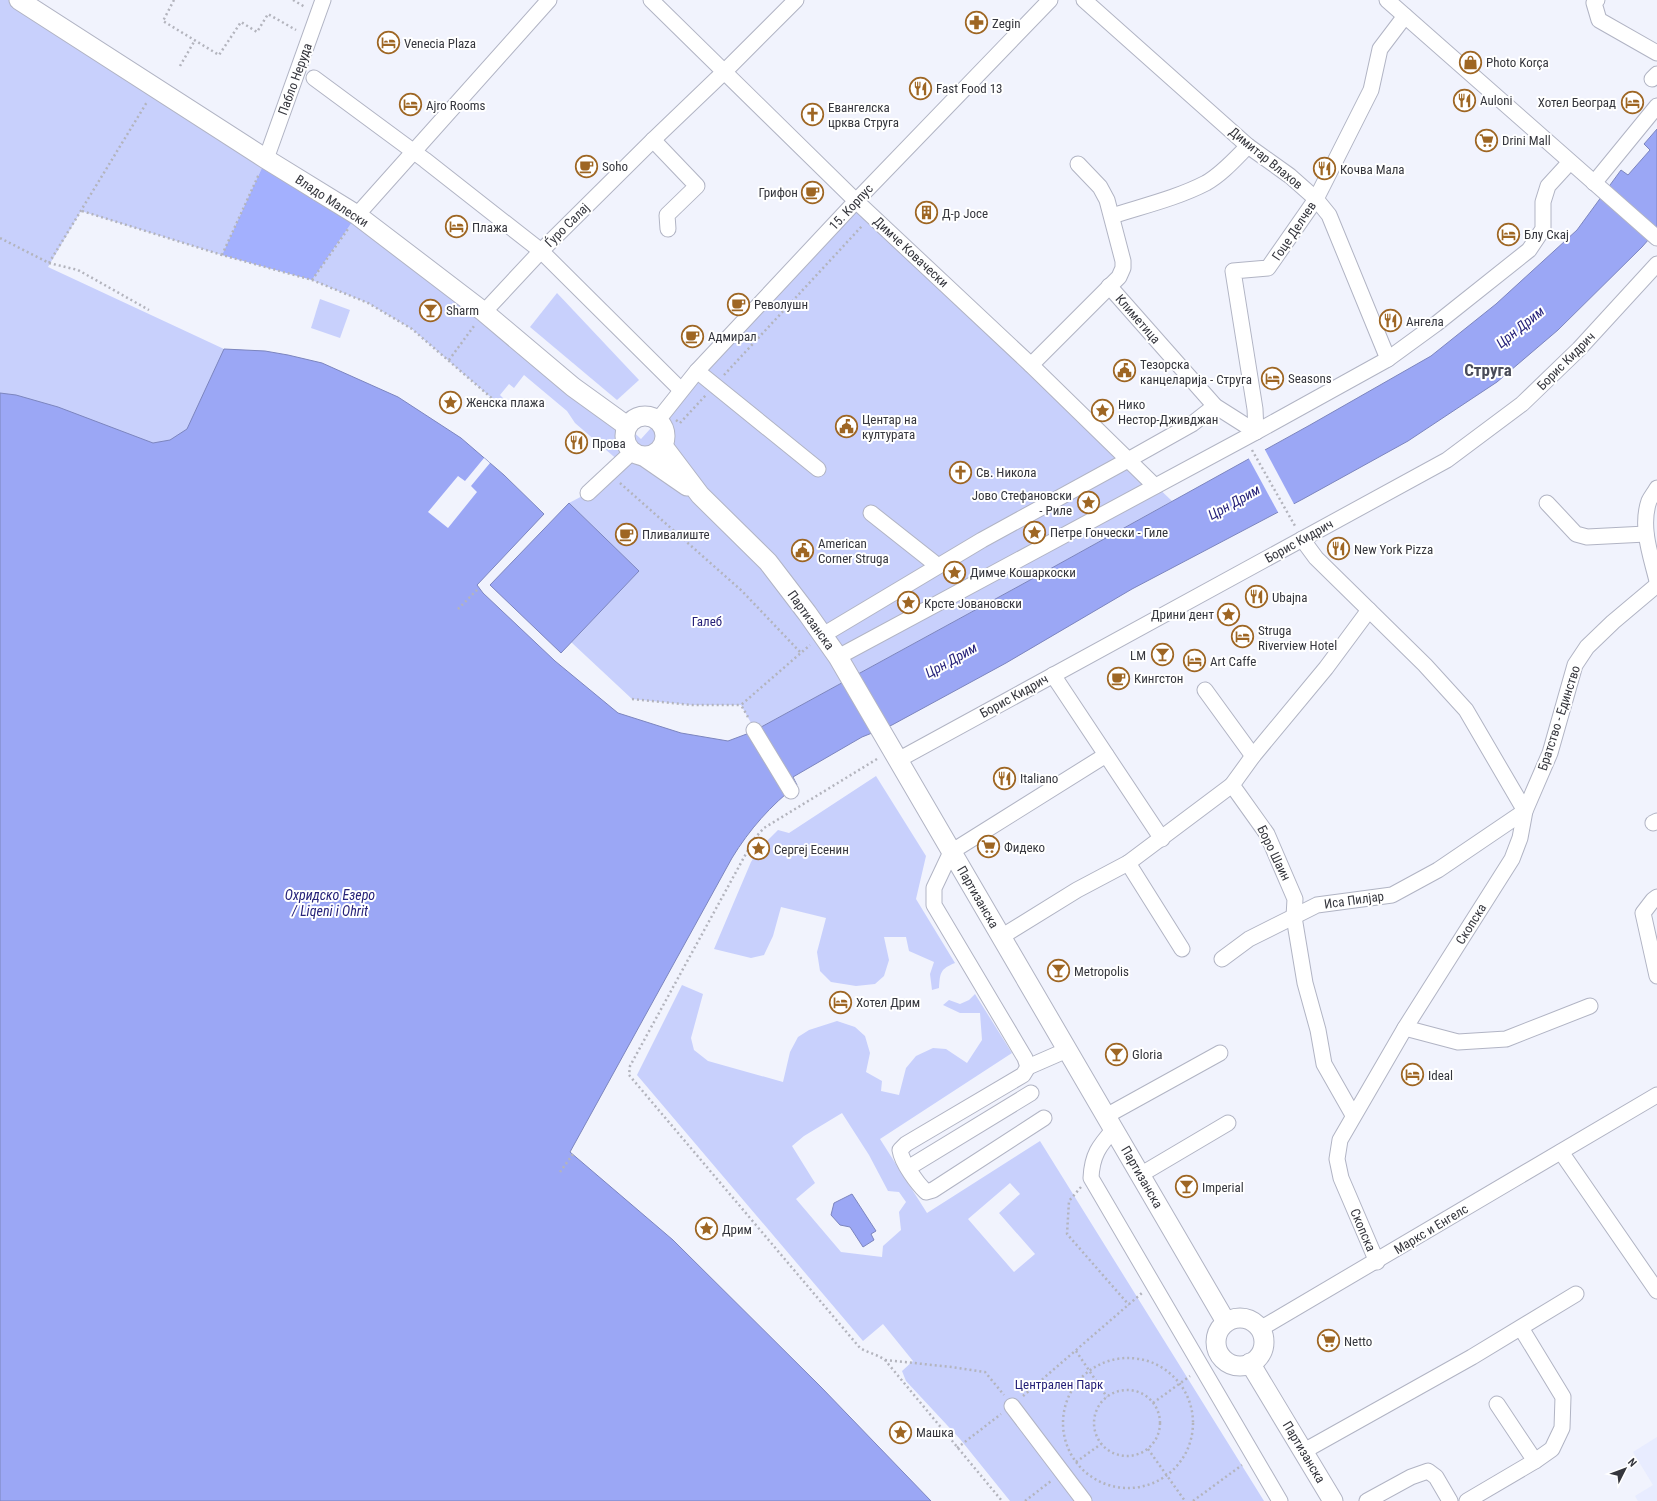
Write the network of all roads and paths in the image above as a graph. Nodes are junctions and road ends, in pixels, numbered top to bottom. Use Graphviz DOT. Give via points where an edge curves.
graph roads {
  1 [pos="19,0"];
  2 [pos="174,0"];
  3 [pos="293,0"];
  4 [pos="324,0"];
  5 [pos="549,0"];
  6 [pos="651,0"];
  7 [pos="796,0"];
  8 [pos="1050,0"];
  9 [pos="1084,0"];
  10 [pos="1387,0"];
  11 [pos="1597,0"];
  12 [pos="310,10"];
  13 [pos="1405,16"];
  14 [pos="300,25"];
  15 [pos="194,40"];
  16 [pos="1657,53"];
  17 [pos="180,66"];
  18 [pos="724,72"];
  19 [pos="314,78"];
  20 [pos="156,88"];
  21 [pos="1657,106"];
  22 [pos="653,140"];
  23 [pos="1248,146"];
  24 [pos="413,152"];
  25 [pos="266,159"];
  26 [pos="1570,162"];
  27 [pos="1078,164"];
  28 [pos="1594,183"];
  29 [pos="1316,199"];
  30 [pos="856,201"];
  31 [pos="82,211"];
  32 [pos="357,216"];
  33 [pos="872,216"];
  34 [pos="1112,216"];
  35 [pos="668,229"];
  36 [pos="0,238"];
  37 [pos="1657,238"];
  38 [pos="541,250"];
  39 [pos="222,255"];
  40 [pos="48,263"];
  41 [pos="1657,264"];
  42 [pos="312,280"];
  43 [pos="1109,286"];
  44 [pos="149,310"];
  45 [pos="484,312"];
  46 [pos="1388,359"];
  47 [pos="449,360"];
  48 [pos="1031,365"];
  49 [pos="697,371"];
  50 [pos="715,385"];
  51 [pos="681,390"];
  52 [pos="1215,406"];
  53 [pos="502,407"];
  54 [pos="662,415"];
  55 [pos="627,426"];
  56 [pos="1250,435"];
  57 [pos="663,446"];
  58 [pos="639,454"];
  59 [pos="1128,460"];
  60 [pos="818,469"];
  61 [pos="609,474"];
  62 [pos="1155,486"];
  63 [pos="1657,488"];
  64 [pos="588,493"];
  65 [pos="700,495"];
  66 [pos="1547,503"];
  67 [pos="871,513"];
  68 [pos="1646,534"];
  69 [pos="1302,539"];
  70 [pos="938,566"];
  71 [pos="1657,581"];
  72 [pos="1657,585"];
  73 [pos="479,588"];
  74 [pos="458,609"];
  75 [pos="1369,610"];
  76 [pos="823,635"];
  77 [pos="801,653"];
  78 [pos="838,658"];
  79 [pos="1053,675"];
  80 [pos="1206,690"];
  81 [pos="632,699"];
  82 [pos="741,705"];
  83 [pos="754,730"];
  84 [pos="895,755"];
  85 [pos="1106,755"];
  86 [pos="1253,756"];
  87 [pos="1232,785"];
  88 [pos="791,792"];
  89 [pos="1525,811"];
  90 [pos="1162,839"];
  91 [pos="951,852"];
  92 [pos="1128,863"];
  93 [pos="1657,897"];
  94 [pos="1294,917"];
  95 [pos="1001,937"];
  96 [pos="1182,949"];
  97 [pos="1222,959"];
  98 [pos="1657,976"];
  99 [pos="1590,1006"];
  100 [pos="1405,1028"];
  101 [pos="1067,1050"];
  102 [pos="1220,1053"];
  103 [pos="1028,1067"];
  104 [pos="1031,1093"];
  105 [pos="1657,1095"];
  106 [pos="1353,1115"];
  107 [pos="1044,1118"];
  108 [pos="1110,1122"];
  109 [pos="1228,1123"];
  110 [pos="1561,1152"];
  111 [pos="572,1154"];
  112 [pos="908,1168"];
  113 [pos="560,1172"];
  114 [pos="1140,1175"];
  115 [pos="1091,1178"];
  116 [pos="1377,1262"];
  117 [pos="1153,1284"];
  118 [pos="1657,1291"];
  119 [pos="1576,1294"];
  120 [pos="1129,1305"];
  121 [pos="1226,1322"];
  122 [pos="1521,1328"];
  123 [pos="1260,1329"];
  124 [pos="1076,1351"];
  125 [pos="885,1360"];
  126 [pos="1250,1363"];
  127 [pos="1201,1367"];
  128 [pos="1089,1371"];
  129 [pos="1179,1384"];
  130 [pos="1106,1397"];
  131 [pos="1153,1402"];
  132 [pos="1497,1404"];
  133 [pos="1012,1406"];
  134 [pos="957,1448"];
  135 [pos="1148,1449"];
  136 [pos="1304,1451"];
  137 [pos="1254,1457"];
  138 [pos="1535,1461"];
  139 [pos="1167,1476"];
  140 [pos="1002,1501"];
  141 [pos="1084,1501"];
  142 [pos="1185,1501"];
  143 [pos="1193,1501"];
  144 [pos="1280,1501"];
  145 [pos="1333,1501"];
  146 [pos="1367,1501"];
  147 [pos="1450,1501"];
  148 [pos="1467,1501"];
  1 -- 20 [label="main road, Владо Малески"];
  2 -- 15 [label="path" via="163,21"];
  3 -- 12 [label="path"];
  4 -- 25 [label="street, Пабло Неруда"];
  5 -- 24 [label="street"];
  6 -- 18 [label="street, Димче Ковачески"];
  7 -- 18 [label="street, Ѓуро Салај"];
  8 -- 30 [label="street, 15. Корпус"];
  9 -- 23 [label="street, Димитар Влахов"];
  10 -- 13 [label="street"];
  11 -- 16 [label="street" via="1594,3 1599,20"];
  13 -- 26 [label="street"];
  13 -- 29 [label="street, Гоце Делчев" via="1380,49 1371,90"];
  14 -- 15 [label="path" via="296,31 268,14 257,32 241,22 219,55"];
  15 -- 17 [label="path"];
  18 -- 22 [label="street, Ѓуро Салај"];
  18 -- 30 [label="street, Димче Ковачески"];
  19 -- 24 [label="street"];
  20 -- 25 [label="main road, Владо Малески"];
  20 -- 31 [label="path"];
  21 -- 28 [label="street"];
  22 -- 35 [label="street" via="697,186 667,215"];
  22 -- 38 [label="street, Ѓуро Салај"];
  23 -- 29 [label="street, Димитар Влахов" via="1290,176"];
  23 -- 34 [label="street" via="1206,182"];
  24 -- 32 [label="street"];
  24 -- 38 [label="street"];
  25 -- 32 [label="main road, Владо Малески"];
  25 -- 39 [label="path"];
  26 -- 28 [label="street"];
  26 -- 46 [label="street" via="1548,186 1543,202 1544,228 1529,250"];
  27 -- 34 [label="street, Климетица" via="1100,187"];
  28 -- 37 [label="street"];
  29 -- 46 [label="street, Димитар Влахов" via="1329,215"];
  29 -- 56 [label="street, Гоце Делчев" via="1268,268 1233,271 1255,410"];
  30 -- 33 [label="street, Димче Ковачески"];
  30 -- 49 [label="street, 15. Корпус"];
  31 -- 39 [label="path"];
  31 -- 40 [label="path"];
  32 -- 42 [label="path"];
  32 -- 45 [label="main road, Владо Малески"];
  33 -- 48 [label="street, Димче Ковачески"];
  33 -- 50 [label="path"];
  34 -- 43 [label="street, Климетица" via="1123,268 1119,277"];
  36 -- 40 [label="path"];
  38 -- 45 [label="street, Ѓуро Салај"];
  38 -- 51 [label="street"];
  39 -- 42 [label="path"];
  40 -- 44 [label="path" via="78,270"];
  41 -- 69 [label="street, Борис Кидрич" via="1579,349 1522,404 1447,460"];
  42 -- 47 [label="path" via="368,303 412,330"];
  43 -- 48 [label="street, Климетица"];
  43 -- 52 [label="street, Климетица"];
  45 -- 47 [label="path"];
  45 -- 55 [label="main road, Владо Малески" via="573,387"];
  46 -- 56 [label="street"];
  47 -- 53 [label="path"];
  48 -- 59 [label="street, Димче Ковачески"];
  49 -- 50 [label="street"];
  49 -- 51 [label="street, 15. Корпус"];
  50 -- 54 [label="path" via="680,423"];
  50 -- 60 [label="street"];
  51 -- 54 [label="street, 15. Корпус"];
  52 -- 56 [label="street, Климетица"];
  52 -- 59 [label="street" via="1192,424"];
  54 -- 55 [label="main road" via="641,416"];
  54 -- 57 [label="main road" via="665,437"];
  55 -- 58 [label="main road" via="624,436 626,445"];
  56 -- 62 [label="street"];
  56 -- 69 [label="path"];
  57 -- 58 [label="main road" via="652,455"];
  57 -- 65 [label="main road, Партизанска"];
  58 -- 61 [label="street"];
  58 -- 65 [label="main road, Партизанска"];
  59 -- 62 [label="street, Димче Ковачески"];
  59 -- 70 [label="street"];
  61 -- 64 [label="street"];
  61 -- 77 [label="path" via="742,591"];
  62 -- 78 [label="street"];
  63 -- 68 [label="street" via="1649,502"];
  65 -- 76 [label="main road, Партизанска" via="768,562"];
  66 -- 68 [label="street" via="1576,534 1587,537"];
  67 -- 70 [label="street"];
  68 -- 71 [label="street"];
  69 -- 75 [label="street" via="1316,558"];
  69 -- 79 [label="street, Борис Кидрич"];
  70 -- 76 [label="street"];
  72 -- 89 [label="street, Братство - Единство" via="1587,647 1575,666 1550,753"];
  73 -- 74 [label="path"];
  75 -- 86 [label="street" via="1326,668"];
  75 -- 89 [label="street" via="1466,710"];
  76 -- 77 [label="path"];
  76 -- 78 [label="main road, Партизанска"];
  77 -- 82 [label="path"];
  78 -- 84 [label="main road, Партизанска"];
  79 -- 84 [label="street, Борис Кидрич"];
  79 -- 85 [label="street"];
  80 -- 86 [label="street"];
  81 -- 82 [label="path" via="692,705"];
  82 -- 83 [label="path"];
  83 -- 88 [label="street"];
  84 -- 91 [label="main road, Партизанска"];
  84 -- 125 [label="path" via="774,822 754,839 628,1070 630,1078 860,1348"];
  85 -- 90 [label="street"];
  85 -- 91 [label="street"];
  86 -- 87 [label="street"];
  87 -- 90 [label="street"];
  87 -- 94 [label="street, Боро Шаин" via="1267,834 1295,898"];
  89 -- 94 [label="street, Иса Пилјар" via="1438,870 1392,895 1317,906"];
  89 -- 100 [label="street, Скопска" via="1520,838 1512,859"];
  90 -- 92 [label="street"];
  91 -- 95 [label="main road, Партизанска"];
  91 -- 103 [label="street" via="934,888 934,905"];
  92 -- 95 [label="street" via="1077,890"];
  92 -- 96 [label="street"];
  93 -- 98 [label="street" via="1643,913"];
  94 -- 97 [label="street, Иса Пилјар" via="1249,939"];
  94 -- 106 [label="street, Боро Шаин" via="1305,983 1324,1064"];
  95 -- 101 [label="main road, Партизанска"];
  99 -- 100 [label="street" via="1506,1039 1458,1042"];
  100 -- 106 [label="street, Скопска"];
  101 -- 103 [label="street"];
  101 -- 108 [label="main road, Партизанска"];
  102 -- 108 [label="street"];
  103 -- 112 [label="street" via="1023,1075 906,1144 900,1150"];
  104 -- 112 [label="street"];
  105 -- 110 [label="street, Маркс и Енгелс"];
  106 -- 116 [label="street, Скопска" via="1340,1140 1337,1159 1341,1178"];
  107 -- 112 [label="street" via="934,1190 926,1192"];
  108 -- 114 [label="main road, Партизанска"];
  108 -- 115 [label="street" via="1092,1163"];
  109 -- 114 [label="street"];
  110 -- 116 [label="street, Маркс и Енгелс"];
  110 -- 118 [label="street"];
  111 -- 113 [label="path"];
  114 -- 121 [label="main road, Партизанска"];
  115 -- 117 [label="street"];
  115 -- 120 [label="path" via="1069,1201 1067,1234"];
  116 -- 123 [label="street, Маркс и Енгелс"];
  117 -- 120 [label="path"];
  117 -- 127 [label="street"];
  119 -- 122 [label="street"];
  120 -- 124 [label="path"];
  121 -- 123 [label="main road" via="1233,1318 1248,1319"];
  121 -- 126 [label="main road" via="1217,1334 1217,1350 1224,1360 1235,1365"];
  122 -- 136 [label="street"];
  122 -- 138 [label="street" via="1563,1397 1562,1428 1552,1449"];
  123 -- 126 [label="main road" via="1263,1336 1261,1352"];
  124 -- 128 [label="path"];
  124 -- 133 [label="path"];
  125 -- 133 [label="path" via="952,1366 985,1372"];
  125 -- 134 [label="path"];
  126 -- 136 [label="main road, Партизанска"];
  127 -- 129 [label="path"];
  127 -- 137 [label="street"];
  128 -- 129 [label="path" via="1111,1360 1136,1358 1160,1366"];
  128 -- 130 [label="path"];
  128 -- 139 [label="path" via="1072,1389 1064,1413 1065,1438 1076,1462 1090,1476 1108,1485 1128,1488 1148,1485"];
  129 -- 131 [label="path"];
  129 -- 139 [label="path" via="1191,1407 1191,1442 1181,1461"];
  130 -- 131 [label="path" via="1122,1390 1140,1392"];
  130 -- 135 [label="path" via="1096,1411 1094,1428 1101,1444 1115,1454 1132,1456"];
  131 -- 135 [label="path" via="1160,1418 1159,1430 1158,1436"];
  132 -- 138 [label="street"];
  133 -- 134 [label="path"];
  133 -- 141 [label="street"];
  134 -- 140 [label="path"];
  135 -- 139 [label="path"];
  136 -- 145 [label="main road, Партизанска"];
  137 -- 143 [label="path"];
  137 -- 144 [label="street"];
  138 -- 148 [label="street"];
  139 -- 142 [label="path"];
  146 -- 147 [label="street" via="1411,1477 1428,1471 1436,1478"];
}
